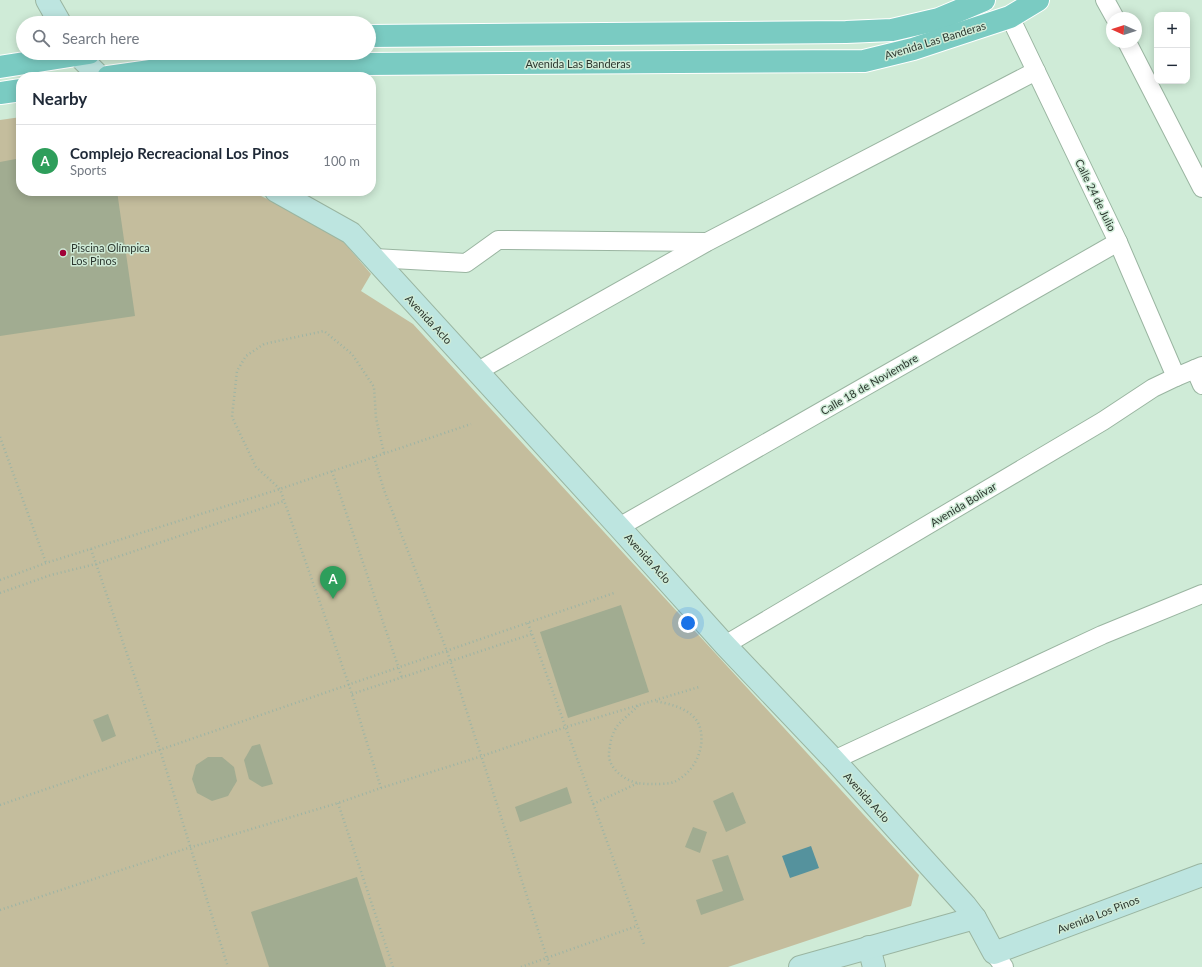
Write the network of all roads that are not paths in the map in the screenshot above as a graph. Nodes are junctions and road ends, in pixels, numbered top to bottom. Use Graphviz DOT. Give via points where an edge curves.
graph roads {
  1 [pos="47,0"];
  2 [pos="984,0"];
  3 [pos="1038,0"];
  4 [pos="1106,0"];
  5 [pos="1112,12"];
  6 [pos="56,16"];
  7 [pos="1010,17"];
  8 [pos="376,36"];
  9 [pos="1130,48"];
  10 [pos="44,60"];
  11 [pos="86,60"];
  12 [pos="0,67"];
  13 [pos="1036,71"];
  14 [pos="96,72"];
  15 [pos="144,72"];
  16 [pos="16,91"];
  17 [pos="0,93"];
  18 [pos="1202,188"];
  19 [pos="285,196"];
  20 [pos="707,242"];
  21 [pos="1118,242"];
  22 [pos="374,258"];
  23 [pos="1199,367"];
  24 [pos="478,371"];
  25 [pos="1176,377"];
  26 [pos="1202,386"];
  27 [pos="619,526"];
  28 [pos="1202,594"];
  29 [pos="725,645"];
  30 [pos="834,760"];
  31 [pos="1202,875"];
  32 [pos="970,912"];
  33 [pos="872,957"];
  34 [pos="999,960"];
  35 [pos="800,967"];
  1 -- 6 [label="main road"];
  2 -- 8 [label="main road, Avenida Las Banderas" via="939,19 892,30 838,33"];
  3 -- 7 [label="main road, Avenida Las Banderas"];
  4 -- 5 [label="street"];
  7 -- 13 [label="street, Calle 24 de Julio"];
  7 -- 15 [label="main road, Avenida Las Banderas" via="913,49 864,61 194,65"];
  9 -- 18 [label="street"];
  10 -- 12 [label="main road"];
  11 -- 14 [label="main road"];
  13 -- 20 [label="street"];
  13 -- 21 [label="street, Calle 24 de Julio"];
  16 -- 17 [label="main road"];
  19 -- 22 [label="main road, Avenida Aclo" via="351,233"];
  20 -- 22 [label="street" via="498,240 466,263"];
  20 -- 24 [label="street"];
  21 -- 25 [label="street, Calle 24 de Julio"];
  21 -- 27 [label="street, Calle 18 de Noviembre"];
  22 -- 24 [label="main road, Avenida Aclo"];
  23 -- 25 [label="street, Avenida Bolivar"];
  23 -- 26 [label="street"];
  24 -- 27 [label="main road, Avenida Aclo"];
  25 -- 29 [label="street, Avenida Bolivar" via="1153,388 1103,421"];
  27 -- 29 [label="main road, Avenida Aclo"];
  28 -- 30 [label="street" via="1102,635"];
  29 -- 30 [label="main road, Avenida Aclo"];
  30 -- 32 [label="main road, Avenida Aclo"];
  31 -- 34 [label="main road, Avenida Los Pinos"];
  32 -- 33 [label="main road"];
  32 -- 34 [label="main road, Avenida Aclo"];
  33 -- 35 [label="main road"];
}
